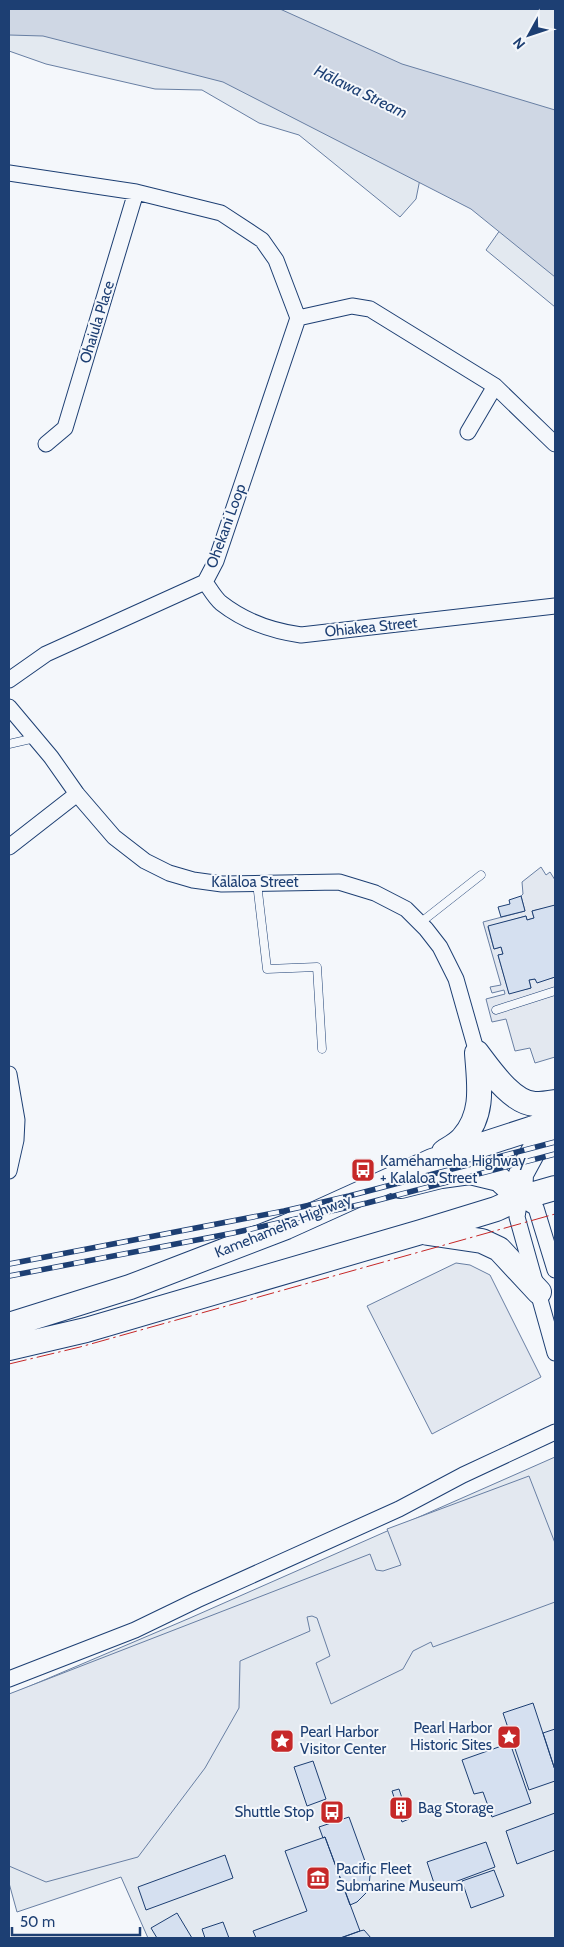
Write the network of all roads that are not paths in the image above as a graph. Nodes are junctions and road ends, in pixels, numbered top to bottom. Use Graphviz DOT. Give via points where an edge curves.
graph roads {
  1 [pos="9,173"];
  2 [pos="136,192"];
  3 [pos="298,318"];
  4 [pos="495,386"];
  5 [pos="468,432"];
  6 [pos="46,444"];
  7 [pos="555,444"];
  8 [pos="205,582"];
  9 [pos="555,606"];
  10 [pos="9,680"];
  11 [pos="9,707"];
  12 [pos="35,738"];
  13 [pos="9,744"];
  14 [pos="77,794"];
  15 [pos="9,847"];
  16 [pos="481,875"];
  17 [pos="258,883"];
  18 [pos="420,923"];
  19 [pos="555,991"];
  20 [pos="496,1010"];
  21 [pos="322,1049"];
  22 [pos="477,1053"];
  23 [pos="9,1074"];
  24 [pos="555,1102"];
  25 [pos="555,1121"];
  26 [pos="555,1140"];
  27 [pos="432,1161"];
  28 [pos="9,1171"];
  29 [pos="555,1188"];
  30 [pos="520,1198"];
  31 [pos="350,1199"];
  32 [pos="421,1232"];
  33 [pos="555,1270"];
  34 [pos="539,1292"];
  35 [pos="9,1324"];
  36 [pos="9,1348"];
  37 [pos="555,1353"];
  38 [pos="555,1432"];
  39 [pos="9,1679"];
  1 -- 2 [label="street"];
  2 -- 3 [label="street" via="221,212 262,240 276,260"];
  2 -- 6 [label="street, Ohaiula Place" via="65,428"];
  3 -- 4 [label="street" via="352,306 370,309"];
  3 -- 8 [label="street, Ohekani Loop" via="216,561"];
  4 -- 5 [label="street"];
  4 -- 7 [label="street"];
  8 -- 9 [label="street, Ohiakea Street" via="220,602 248,620 279,632 300,635"];
  8 -- 10 [label="street, Ohekani Loop" via="46,654"];
  11 -- 12 [label="street, Kalaloa Street"];
  12 -- 13 [label="lane"];
  12 -- 14 [label="street, Kalaloa Street"];
  14 -- 15 [label="street"];
  14 -- 17 [label="street, Kalaloa Street" via="114,837 145,861 169,873 222,884"];
  16 -- 18 [label="lane"];
  17 -- 18 [label="street, Kalaloa Street" via="339,882 375,893 406,909"];
  17 -- 21 [label="lane" via="267,969 317,967"];
  18 -- 22 [label="street, Kalaloa Street" via="440,947 456,979"];
  19 -- 20 [label="lane"];
  22 -- 24 [label="main road" via="513,1095 534,1104"];
  22 -- 27 [label="main road" via="480,1097 474,1123 462,1140"];
  23 -- 28 [label="street" via="17,1120"];
  25 -- 27 [label="main road, Kamehameha Highway"];
  26 -- 30 [label="main road" via="534,1150 521,1174"];
  27 -- 31 [label="main road, Kamehameha Highway"];
  29 -- 30 [label="main road"];
  30 -- 31 [label="main road" via="499,1179 470,1172"];
  30 -- 32 [label="main road" via="496,1209"];
  30 -- 33 [label="street" via="536,1208"];
  30 -- 34 [label="street" via="517,1217"];
  31 -- 35 [label="main road, Kamehameha Highway" via="130,1287"];
  32 -- 34 [label="main road" via="482,1242 499,1249"];
  32 -- 36 [label="main road" via="86,1330"];
  34 -- 37 [label="street"];
  38 -- 39 [label="street" via="399,1509 135,1630"];
}
